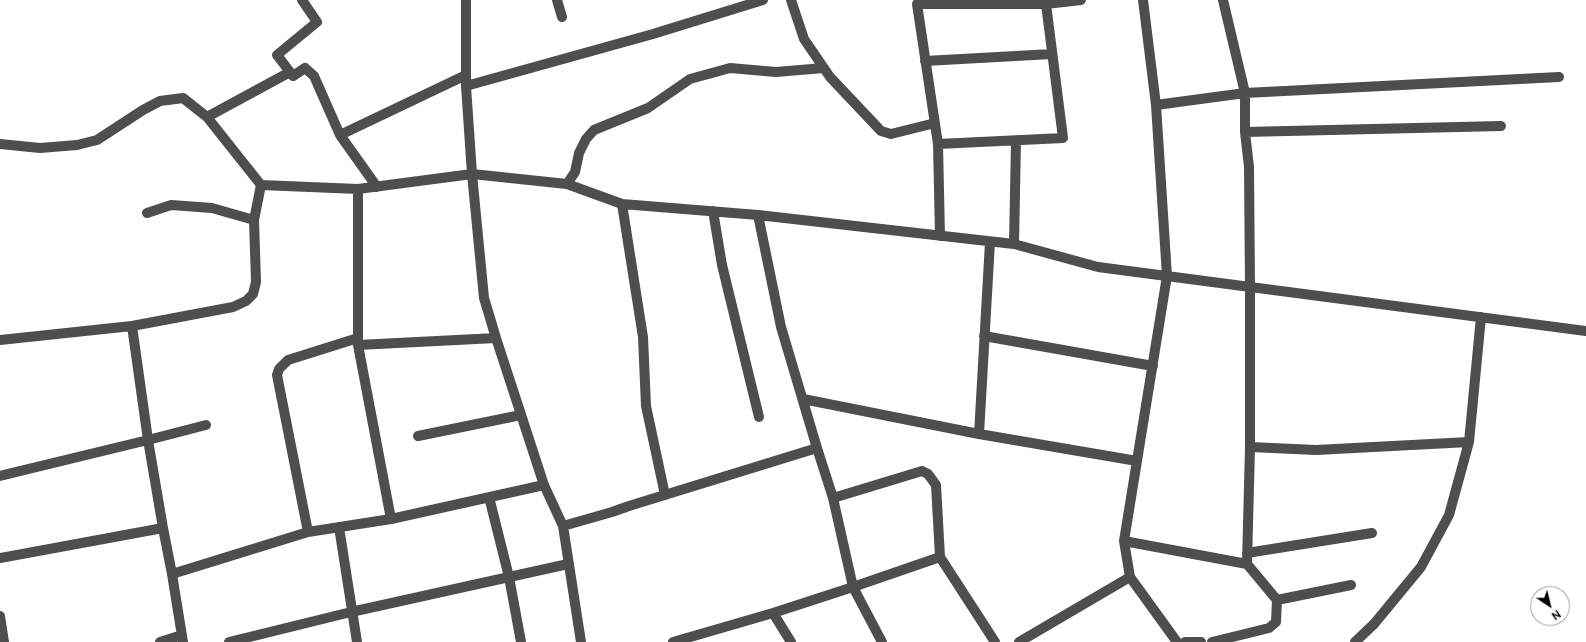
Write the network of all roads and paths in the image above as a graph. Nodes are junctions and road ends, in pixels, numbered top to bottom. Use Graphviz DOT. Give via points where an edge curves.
graph roads {
  1 [pos="302,0"];
  2 [pos="466,0"];
  3 [pos="557,0"];
  4 [pos="763,0"];
  5 [pos="791,0"];
  6 [pos="1081,0"];
  7 [pos="1143,0"];
  8 [pos="1223,0"];
  9 [pos="917,2"];
  10 [pos="1046,2"];
  11 [pos="562,17"];
  12 [pos="1052,54"];
  13 [pos="925,61"];
  14 [pos="824,68"];
  15 [pos="290,72"];
  16 [pos="466,75"];
  17 [pos="1559,77"];
  18 [pos="466,86"];
  19 [pos="1245,93"];
  20 [pos="1156,105"];
  21 [pos="207,117"];
  22 [pos="935,123"];
  23 [pos="1501,126"];
  24 [pos="1245,132"];
  25 [pos="340,135"];
  26 [pos="1016,141"];
  27 [pos="0,144"];
  28 [pos="938,144"];
  29 [pos="472,174"];
  30 [pos="567,184"];
  31 [pos="261,185"];
  32 [pos="376,187"];
  33 [pos="358,189"];
  34 [pos="622,204"];
  35 [pos="713,211"];
  36 [pos="146,213"];
  37 [pos="758,215"];
  38 [pos="254,220"];
  39 [pos="940,236"];
  40 [pos="990,242"];
  41 [pos="1014,244"];
  42 [pos="1167,276"];
  43 [pos="1250,287"];
  44 [pos="1481,317"];
  45 [pos="132,326"];
  46 [pos="1586,331"];
  47 [pos="984,336"];
  48 [pos="496,338"];
  49 [pos="0,340"];
  50 [pos="358,342"];
  51 [pos="1153,366"];
  52 [pos="803,399"];
  53 [pos="521,415"];
  54 [pos="759,417"];
  55 [pos="206,425"];
  56 [pos="979,434"];
  57 [pos="418,436"];
  58 [pos="148,440"];
  59 [pos="1469,442"];
  60 [pos="1250,447"];
  61 [pos="817,448"];
  62 [pos="1137,461"];
  63 [pos="0,476"];
  64 [pos="544,485"];
  65 [pos="665,495"];
  66 [pos="489,497"];
  67 [pos="833,498"];
  68 [pos="391,519"];
  69 [pos="563,526"];
  70 [pos="339,527"];
  71 [pos="163,528"];
  72 [pos="308,532"];
  73 [pos="1372,533"];
  74 [pos="1124,541"];
  75 [pos="1247,553"];
  76 [pos="940,556"];
  77 [pos="0,558"];
  78 [pos="568,564"];
  79 [pos="1247,564"];
  80 [pos="172,574"];
  81 [pos="509,577"];
  82 [pos="1130,577"];
  83 [pos="1351,585"];
  84 [pos="853,587"];
  85 [pos="1277,600"];
  86 [pos="351,612"];
  87 [pos="773,613"];
  88 [pos="0,616"];
  89 [pos="182,639"];
  90 [pos="678,641"];
  91 [pos="4,642"];
  92 [pos="160,642"];
  93 [pos="229,642"];
  94 [pos="357,642"];
  95 [pos="521,642"];
  96 [pos="581,642"];
  97 [pos="791,642"];
  98 [pos="882,642"];
  99 [pos="995,642"];
  100 [pos="1019,642"];
  101 [pos="1177,642"];
  102 [pos="1185,642"];
  103 [pos="1201,642"];
  104 [pos="1212,642"];
  105 [pos="1355,642"];
  1 -- 15 [label="street" via="318,22 277,55"];
  2 -- 16 [label="street"];
  3 -- 11 [label="street"];
  4 -- 18 [label="street" via="653,34"];
  5 -- 14 [label="street" via="804,39"];
  6 -- 10 [label="street"];
  7 -- 20 [label="street"];
  8 -- 19 [label="street"];
  9 -- 10 [label="street"];
  9 -- 13 [label="street"];
  10 -- 12 [label="street"];
  12 -- 13 [label="street"];
  12 -- 26 [label="street" via="1063,138"];
  13 -- 22 [label="street"];
  14 -- 22 [label="street" via="881,131 891,134"];
  14 -- 30 [label="street" via="776,72 730,68 690,80 648,108 594,130 586,139 579,153 575,172"];
  15 -- 21 [label="street"];
  15 -- 25 [label="street" via="293,76 305,68 314,76"];
  16 -- 18 [label="street"];
  16 -- 25 [label="street"];
  17 -- 19 [label="street"];
  18 -- 29 [label="street"];
  19 -- 20 [label="street"];
  19 -- 24 [label="street"];
  20 -- 42 [label="street"];
  21 -- 27 [label="street" via="183,98 160,101 97,140 77,146 40,148"];
  21 -- 31 [label="street"];
  22 -- 28 [label="street"];
  23 -- 24 [label="street"];
  24 -- 43 [label="street"];
  25 -- 32 [label="street"];
  26 -- 28 [label="street"];
  26 -- 41 [label="street"];
  28 -- 39 [label="street"];
  29 -- 30 [label="street"];
  29 -- 32 [label="street"];
  29 -- 48 [label="street" via="484,298"];
  30 -- 34 [label="street"];
  31 -- 33 [label="street"];
  31 -- 38 [label="street"];
  32 -- 33 [label="street"];
  33 -- 50 [label="street"];
  34 -- 35 [label="street"];
  34 -- 65 [label="street" via="643,337 646,406"];
  35 -- 37 [label="street"];
  35 -- 54 [label="street" via="722,265"];
  36 -- 38 [label="street" via="171,204 212,208"];
  37 -- 39 [label="street"];
  37 -- 52 [label="street" via="781,327"];
  38 -- 45 [label="street" via="256,282 253,294 246,301 233,307"];
  39 -- 40 [label="street"];
  40 -- 41 [label="street"];
  40 -- 47 [label="street"];
  41 -- 42 [label="street" via="1098,267"];
  42 -- 43 [label="street"];
  42 -- 51 [label="street"];
  43 -- 44 [label="street"];
  43 -- 60 [label="street"];
  44 -- 46 [label="street"];
  44 -- 59 [label="street"];
  45 -- 49 [label="street"];
  45 -- 58 [label="street"];
  47 -- 51 [label="street"];
  47 -- 56 [label="street"];
  48 -- 50 [label="street"];
  48 -- 53 [label="street"];
  50 -- 68 [label="street"];
  50 -- 72 [label="street" via="288,360 277,375"];
  51 -- 62 [label="street"];
  52 -- 56 [label="street"];
  52 -- 61 [label="street"];
  53 -- 57 [label="street"];
  53 -- 64 [label="street"];
  55 -- 58 [label="street"];
  56 -- 62 [label="street"];
  58 -- 63 [label="street"];
  58 -- 71 [label="street"];
  59 -- 60 [label="street" via="1316,450"];
  59 -- 105 [label="street" via="1449,515 1421,567 1374,624"];
  60 -- 75 [label="street"];
  61 -- 65 [label="street"];
  61 -- 67 [label="street"];
  62 -- 74 [label="street"];
  64 -- 66 [label="street"];
  64 -- 69 [label="street"];
  65 -- 69 [label="street"];
  66 -- 68 [label="street"];
  66 -- 81 [label="street"];
  67 -- 76 [label="street" via="922,471 928,474 936,484"];
  67 -- 84 [label="street"];
  68 -- 70 [label="street"];
  69 -- 78 [label="street"];
  70 -- 72 [label="street"];
  70 -- 86 [label="street"];
  71 -- 77 [label="street"];
  71 -- 80 [label="street"];
  72 -- 80 [label="street"];
  73 -- 75 [label="street"];
  74 -- 79 [label="street"];
  74 -- 82 [label="street"];
  75 -- 79 [label="street"];
  76 -- 84 [label="street"];
  76 -- 99 [label="street"];
  78 -- 81 [label="street"];
  78 -- 96 [label="street"];
  79 -- 85 [label="street"];
  80 -- 89 [label="street"];
  81 -- 86 [label="street"];
  81 -- 95 [label="street"];
  82 -- 100 [label="street"];
  82 -- 101 [label="street"];
  83 -- 85 [label="street"];
  84 -- 87 [label="street"];
  84 -- 98 [label="street"];
  85 -- 104 [label="street" via="1276,622 1269,628"];
  86 -- 93 [label="street"];
  86 -- 94 [label="street"];
  87 -- 90 [label="street"];
  87 -- 97 [label="street"];
  88 -- 91 [label="street"];
  89 -- 92 [label="street"];
  102 -- 103 [label="street"];
}
